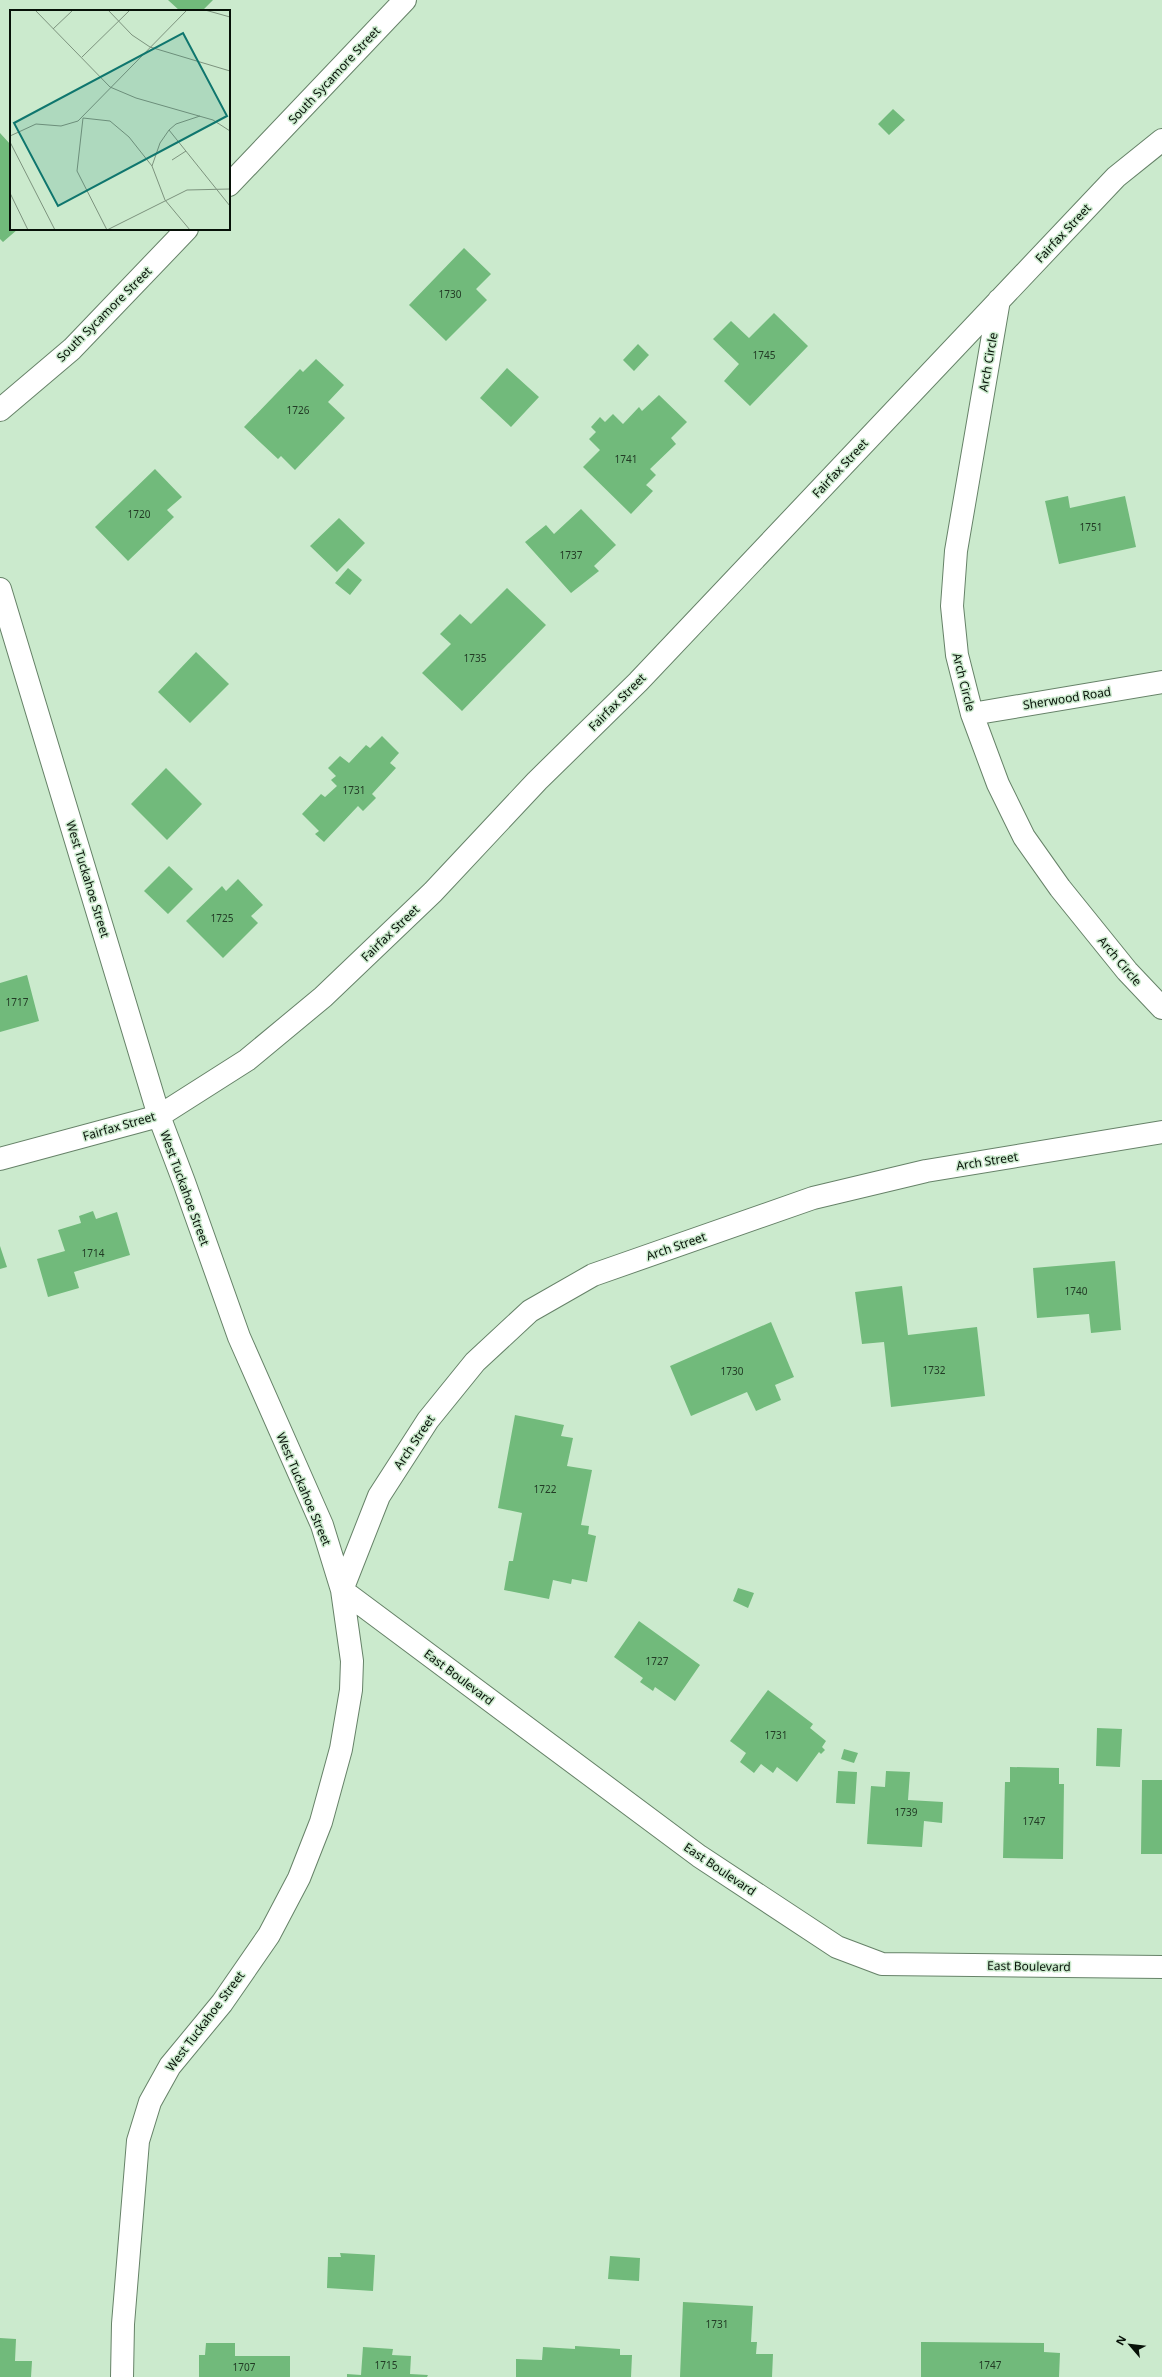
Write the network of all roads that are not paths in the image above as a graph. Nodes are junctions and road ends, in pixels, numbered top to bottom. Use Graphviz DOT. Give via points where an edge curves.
graph roads {
  1 [pos="405,0"];
  2 [pos="1162,140"];
  3 [pos="230,184"];
  4 [pos="186,230"];
  5 [pos="999,300"];
  6 [pos="0,410"];
  7 [pos="0,589"];
  8 [pos="1162,682"];
  9 [pos="972,714"];
  10 [pos="1162,1008"];
  11 [pos="159,1116"];
  12 [pos="1162,1132"];
  13 [pos="0,1160"];
  14 [pos="342,1590"];
  15 [pos="1162,1967"];
  16 [pos="122,2377"];
  1 -- 3 [label="street, South Sycamore Street"];
  2 -- 5 [label="street, Fairfax Street" via="1116,176"];
  4 -- 6 [label="street, South Sycamore Street" via="72,349"];
  5 -- 9 [label="street, Arch Circle" via="956,551 952,598 957,655"];
  5 -- 11 [label="street, Fairfax Street" via="649,670 537,781 433,892 323,997 247,1060"];
  7 -- 11 [label="street, West Tuckahoe Street"];
  8 -- 9 [label="street, Sherwood Road"];
  9 -- 10 [label="street, Arch Circle" via="998,784 1024,836 1060,888"];
  11 -- 13 [label="street, Fairfax Street"];
  11 -- 14 [label="street, West Tuckahoe Street" via="238,1337 322,1525"];
  12 -- 14 [label="street, Arch Street" via="926,1171 813,1198 593,1275 536,1307 475,1362 428,1420 379,1496"];
  14 -- 15 [label="street, East Boulevard" via="700,1856 837,1947 882,1964"];
  14 -- 16 [label="street, West Tuckahoe Street" via="352,1661 351,1690 340,1749 321,1822 299,1878 269,1935 222,2003 170,2066 150,2102 138,2141 123,2324"];
}
